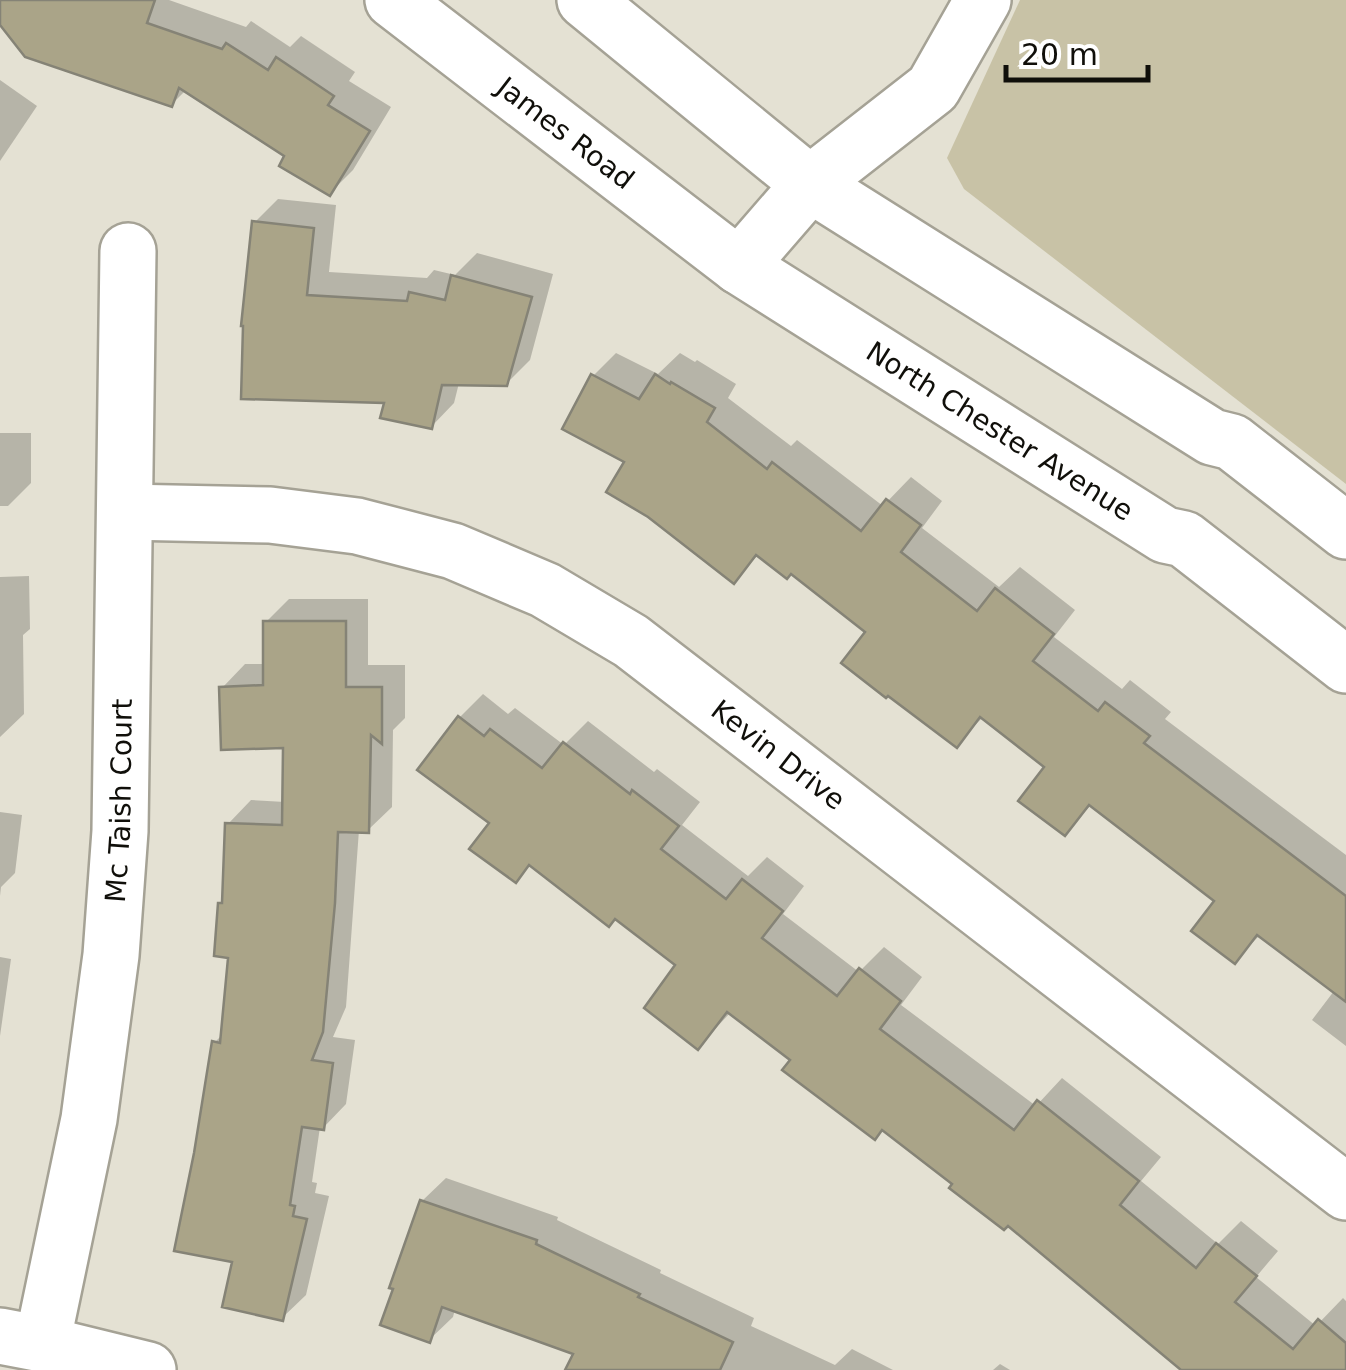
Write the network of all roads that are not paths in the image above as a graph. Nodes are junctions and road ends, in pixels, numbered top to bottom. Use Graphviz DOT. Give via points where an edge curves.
graph roads {
  1 [pos="394,0"];
  2 [pos="585,0"];
  3 [pos="983,0"];
  4 [pos="810,184"];
  5 [pos="128,252"];
  6 [pos="739,266"];
  7 [pos="125,512"];
  8 [pos="1346,530"];
  9 [pos="1346,665"];
  10 [pos="1346,1192"];
  11 [pos="21,1340"];
  12 [pos="148,1370"];
  1 -- 6 [label="street, James Road"];
  2 -- 4 [label="street"];
  3 -- 4 [label="street" via="934,88"];
  4 -- 6 [label="street"];
  4 -- 8 [label="street" via="1212,437 1232,442"];
  5 -- 7 [label="street, Mc Taish Court"];
  6 -- 9 [label="street, North Chester Avenue" via="1164,535 1184,540"];
  7 -- 10 [label="street, Kevin Drive" via="270,515 357,526 453,551 545,590 631,641"];
  7 -- 11 [label="street, Mc Taish Court" via="120,831 111,955 90,1118"];
  11 -- 12 [label="street"];
}
